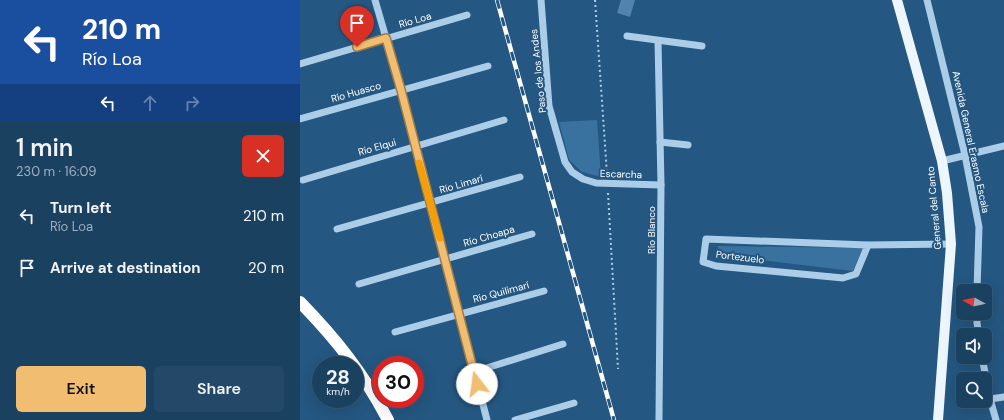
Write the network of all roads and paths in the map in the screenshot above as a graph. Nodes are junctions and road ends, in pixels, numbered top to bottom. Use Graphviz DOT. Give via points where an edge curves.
graph roads {
  1 [pos="375,0"];
  2 [pos="541,0"];
  3 [pos="897,0"];
  4 [pos="927,0"];
  5 [pos="467,15"];
  6 [pos="627,36"];
  7 [pos="386,38"];
  8 [pos="658,41"];
  9 [pos="702,46"];
  10 [pos="300,64"];
  11 [pos="488,66"];
  12 [pos="401,90"];
  13 [pos="300,119"];
  14 [pos="504,120"];
  15 [pos="660,142"];
  16 [pos="688,145"];
  17 [pos="1004,146"];
  18 [pos="415,147"];
  19 [pos="965,155"];
  20 [pos="942,161"];
  21 [pos="565,162"];
  22 [pos="520,177"];
  23 [pos="303,180"];
  24 [pos="661,185"];
  25 [pos="430,203"];
  26 [pos="337,229"];
  27 [pos="532,234"];
  28 [pos="951,244"];
  29 [pos="868,245"];
  30 [pos="445,259"];
  31 [pos="359,284"];
  32 [pos="977,284"];
  33 [pos="544,291"];
  34 [pos="300,302"];
  35 [pos="459,314"];
  36 [pos="395,332"];
  37 [pos="564,344"];
  38 [pos="474,372"];
  39 [pos="1004,397"];
  40 [pos="992,400"];
  41 [pos="574,403"];
  42 [pos="992,407"];
  43 [pos="388,420"];
  44 [pos="487,420"];
  45 [pos="515,420"];
  46 [pos="659,420"];
  47 [pos="938,420"];
  48 [pos="996,420"];
  1 -- 7 [label="street"];
  2 -- 21 [label="street, Paso de los Andes" via="550,106"];
  3 -- 20 [label="main road, General del Canto"];
  4 -- 19 [label="street, Avenida General Erasmo Escala"];
  5 -- 7 [label="street, Río Loa"];
  6 -- 8 [label="street"];
  7 -- 10 [label="street, Río Loa"];
  7 -- 12 [label="street"];
  8 -- 9 [label="street"];
  8 -- 15 [label="street, Río Blanco"];
  11 -- 12 [label="street, Río Huasco"];
  12 -- 13 [label="street, Río Huasco"];
  12 -- 18 [label="street"];
  14 -- 18 [label="street, Río Elqui"];
  15 -- 16 [label="street"];
  15 -- 24 [label="street, Río Blanco"];
  17 -- 19 [label="street"];
  18 -- 23 [label="street, Río Elqui"];
  18 -- 25 [label="street"];
  19 -- 20 [label="street"];
  19 -- 32 [label="street, Avenida General Erasmo Escala" via="979,227"];
  20 -- 28 [label="main road, General del Canto"];
  21 -- 24 [label="street, Escarcha" via="572,172 596,183"];
  22 -- 25 [label="street, Río Limarí"];
  24 -- 46 [label="street, Río Blanco"];
  25 -- 26 [label="street, Río Limarí"];
  25 -- 30 [label="street"];
  27 -- 30 [label="street, Río Choapa"];
  28 -- 29 [label="street, Portezuelo"];
  28 -- 47 [label="main road, General del Canto"];
  29 -- 29 [label="street, Portezuelo" via="706,239 703,262 716,266 843,278 856,274"];
  30 -- 31 [label="street, Río Choapa"];
  30 -- 35 [label="street"];
  33 -- 35 [label="street, Río Quilimarí"];
  34 -- 43 [label="highway" via="356,365"];
  35 -- 36 [label="street, Río Quilimarí"];
  35 -- 38 [label="street"];
  37 -- 38 [label="street"];
  38 -- 44 [label="street"];
  39 -- 40 [label="street"];
  41 -- 45 [label="street"];
  42 -- 48 [label="street"];
}
